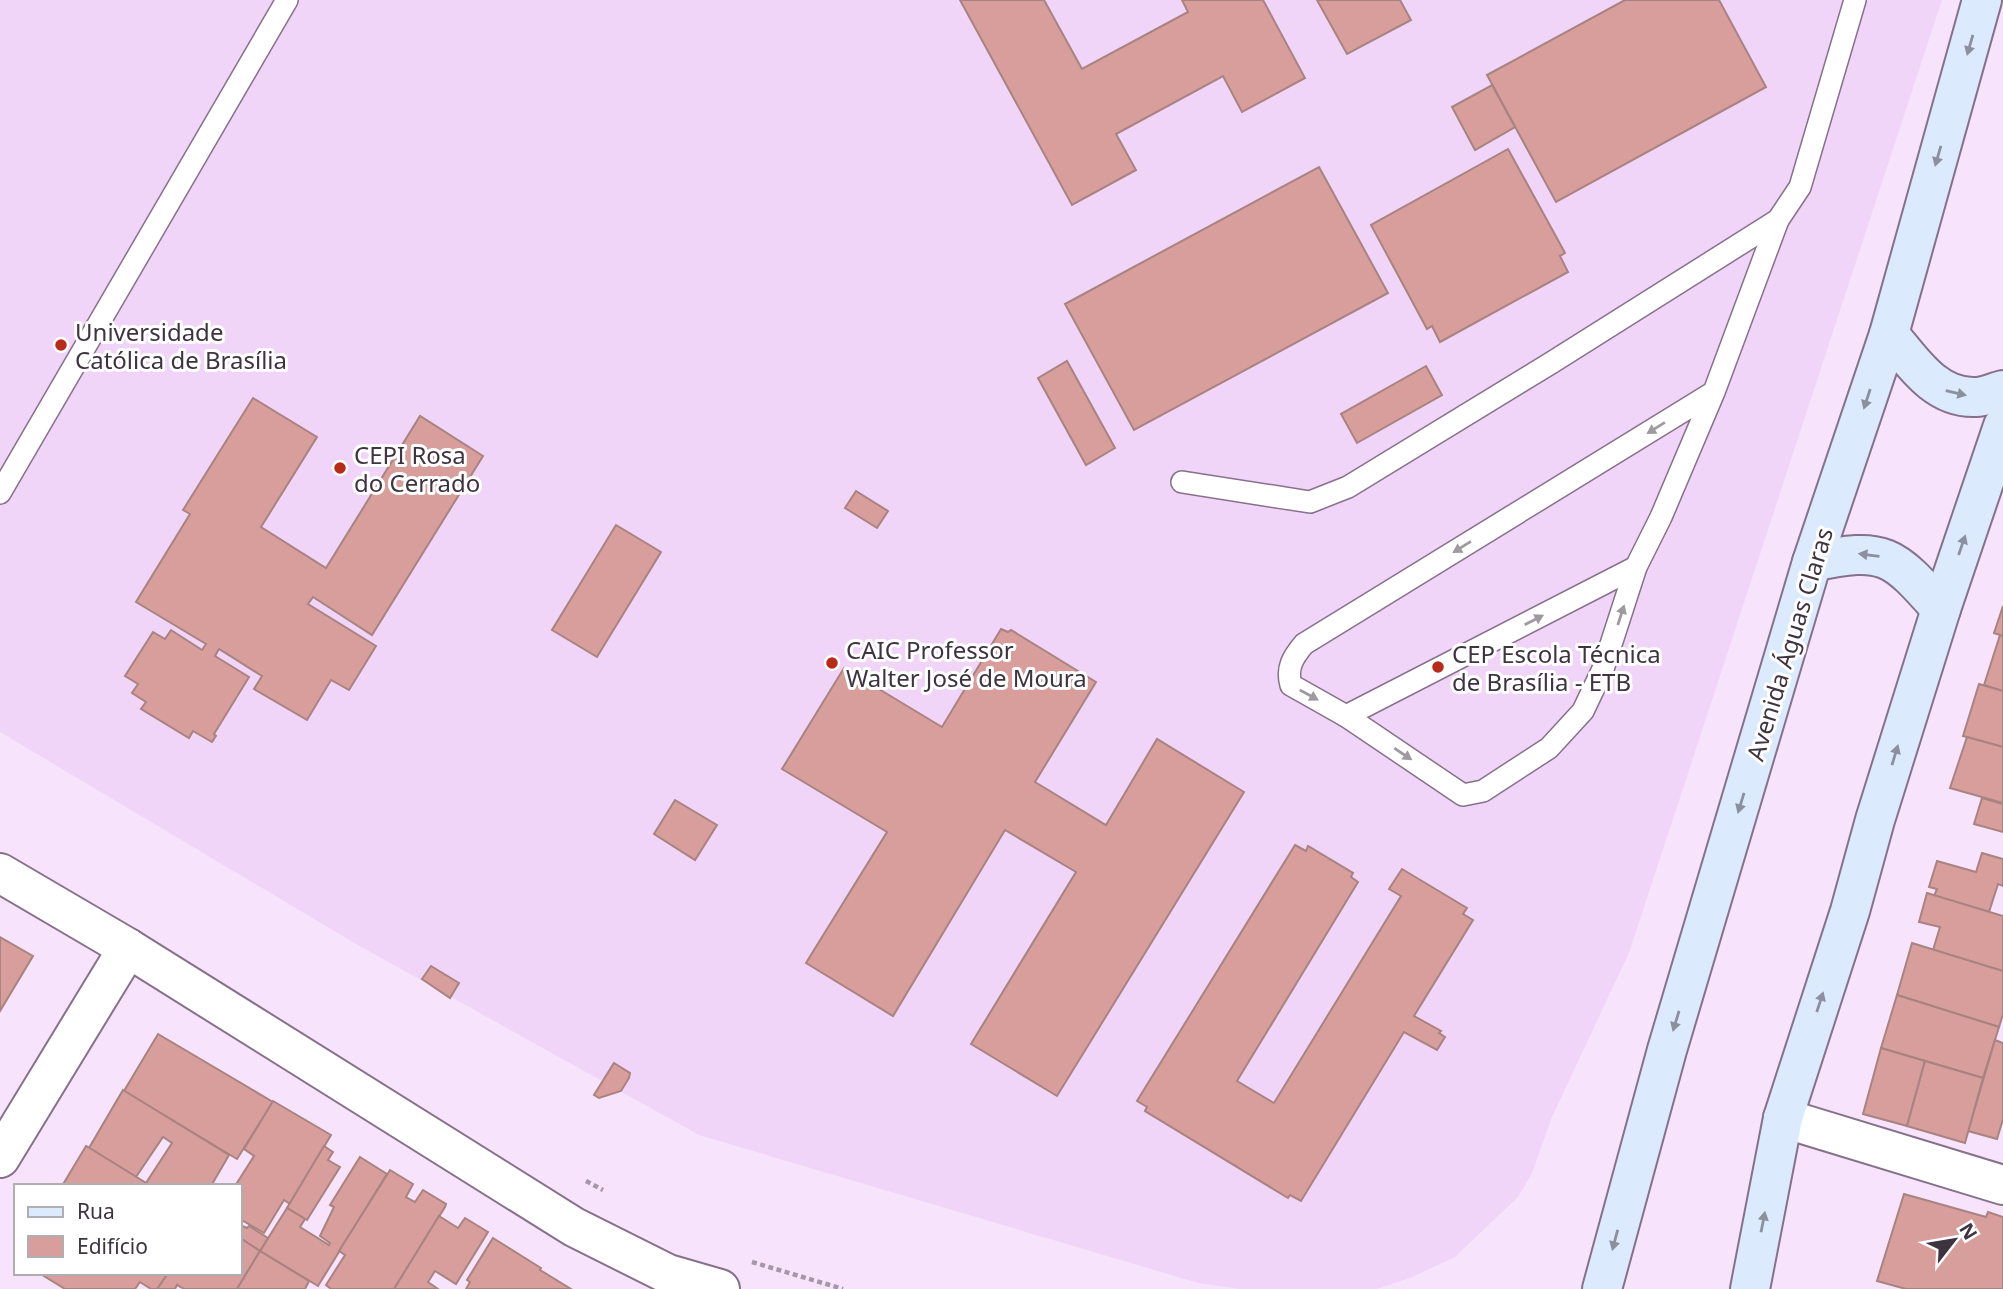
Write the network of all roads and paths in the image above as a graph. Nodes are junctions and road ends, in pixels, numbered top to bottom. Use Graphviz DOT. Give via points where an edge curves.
graph roads {
  1 [pos="288,0"];
  2 [pos="1855,0"];
  3 [pos="1982,0"];
  4 [pos="1778,220"];
  5 [pos="1889,334"];
  6 [pos="2003,390"];
  7 [pos="1714,392"];
  8 [pos="2003,426"];
  9 [pos="1182,482"];
  10 [pos="0,493"];
  11 [pos="1812,562"];
  12 [pos="1636,567"];
  13 [pos="1941,609"];
  14 [pos="1346,716"];
  15 [pos="0,873"];
  16 [pos="128,948"];
  17 [pos="1783,1118"];
  18 [pos="0,1158"];
  19 [pos="586,1180"];
  20 [pos="2003,1185"];
  21 [pos="609,1194"];
  22 [pos="742,1259"];
  23 [pos="663,1282"];
  24 [pos="720,1289"];
  25 [pos="844,1289"];
  26 [pos="1602,1289"];
  27 [pos="1750,1289"];
  1 -- 10 [label="lane"];
  2 -- 4 [label="lane" via="1800,187"];
  3 -- 5 [label="main road, Avenida Águas Claras, one-way"];
  4 -- 7 [label="lane"];
  4 -- 9 [label="lane" via="1348,487 1310,502"];
  5 -- 6 [label="main road, one-way" via="1933,385 1976,397"];
  5 -- 11 [label="main road, Avenida Águas Claras, one-way"];
  7 -- 12 [label="lane"];
  7 -- 14 [label="lane, one-way" via="1304,645 1293,657 1288,674 1291,685"];
  13 -- 8 [label="main road, one-way"];
  13 -- 11 [label="main road, one-way" via="1908,572 1879,556 1862,553"];
  11 -- 26 [label="main road, Avenida Águas Claras, one-way" via="1667,1050"];
  14 -- 12 [label="lane, one-way"];
  14 -- 12 [label="lane, one-way" via="1463,795 1483,791 1549,748 1583,711 1603,669"];
  17 -- 13 [label="main road, one-way"];
  15 -- 16 [label="street"];
  16 -- 18 [label="street"];
  16 -- 23 [label="street"];
  17 -- 20 [label="street"];
  27 -- 17 [label="main road, one-way"];
  19 -- 21 [label="path"];
  22 -- 25 [label="path"];
  23 -- 24 [label="street"];
}
